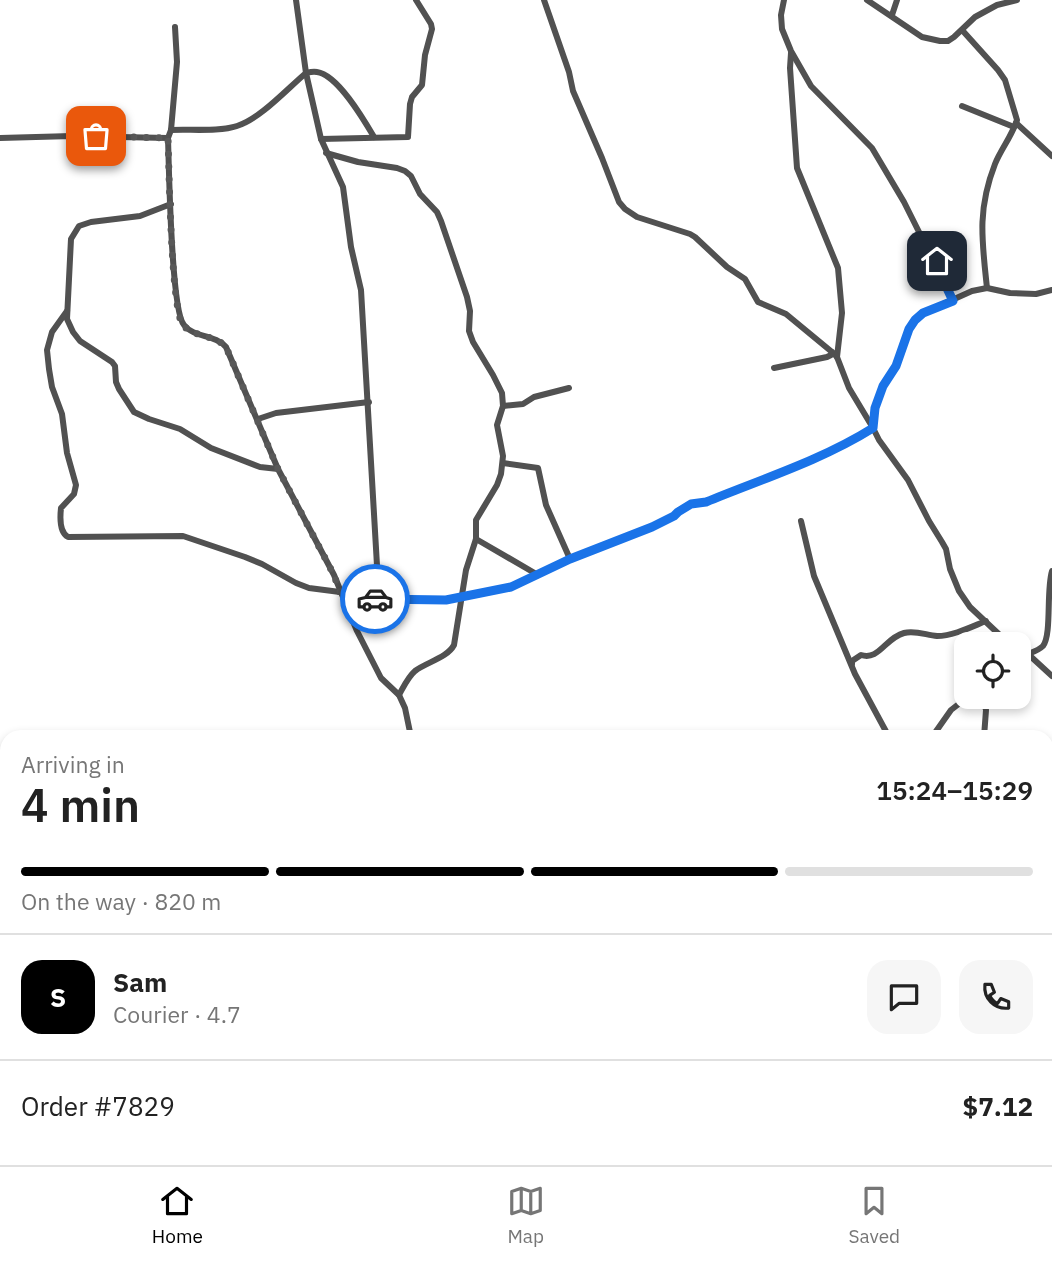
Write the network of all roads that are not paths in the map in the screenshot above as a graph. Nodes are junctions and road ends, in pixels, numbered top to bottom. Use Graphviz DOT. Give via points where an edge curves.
graph roads {
  1 [pos="296,0"];
  2 [pos="416,0"];
  3 [pos="544,0"];
  4 [pos="784,0"];
  5 [pos="867,0"];
  6 [pos="897,0"];
  7 [pos="1017,0"];
  8 [pos="892,15"];
  9 [pos="175,27"];
  10 [pos="962,30"];
  11 [pos="791,51"];
  12 [pos="306,73"];
  13 [pos="962,106"];
  14 [pos="1015,125"];
  15 [pos="170,134"];
  16 [pos="374,137"];
  17 [pos="0,138"];
  18 [pos="321,139"];
  19 [pos="326,153"];
  20 [pos="1052,156"];
  21 [pos="171,204"];
  22 [pos="987,288"];
  23 [pos="1052,290"];
  24 [pos="953,301"];
  25 [pos="67,311"];
  26 [pos="834,354"];
  27 [pos="774,368"];
  28 [pos="569,388"];
  29 [pos="369,402"];
  30 [pos="503,406"];
  31 [pos="258,419"];
  32 [pos="873,428"];
  33 [pos="503,463"];
  34 [pos="278,469"];
  35 [pos="801,521"];
  36 [pos="476,539"];
  37 [pos="570,559"];
  38 [pos="1052,571"];
  39 [pos="538,575"];
  40 [pos="340,592"];
  41 [pos="461,597"];
  42 [pos="379,600"];
  43 [pos="986,621"];
  44 [pos="997,632"];
  45 [pos="1031,649"];
  46 [pos="1031,658"];
  47 [pos="853,666"];
  48 [pos="1052,676"];
  49 [pos="399,695"];
  50 [pos="954,708"];
  51 [pos="986,709"];
  52 [pos="410,730"];
  53 [pos="885,730"];
  54 [pos="937,730"];
  55 [pos="985,730"];
  1 -- 12 [label="street"];
  2 -- 16 [label="street" via="432,29 422,85 410,104 408,137"];
  3 -- 26 [label="street" via="573,90 619,202 637,216 690,234 745,279 758,302 786,314"];
  4 -- 11 [label="street" via="781,23"];
  5 -- 8 [label="street"];
  6 -- 8 [label="street"];
  7 -- 10 [label="street" via="997,5"];
  8 -- 10 [label="street" via="922,37 940,41 948,41"];
  9 -- 15 [label="street" via="177,62"];
  10 -- 14 [label="street" via="1005,80"];
  11 -- 24 [label="street" via="811,86 872,148 937,261"];
  11 -- 26 [label="street" via="797,168 838,268 842,313"];
  12 -- 15 [label="street" via="258,115 238,126"];
  12 -- 16 [label="street" via="320,72 333,80"];
  12 -- 18 [label="street"];
  13 -- 14 [label="street"];
  14 -- 20 [label="street"];
  14 -- 22 [label="street" via="996,161 982,211"];
  15 -- 17 [label="street"];
  15 -- 21 [label="street"];
  16 -- 18 [label="street"];
  18 -- 19 [label="street"];
  19 -- 29 [label="street" via="343,187 361,290"];
  19 -- 30 [label="street" via="405,171 437,212 467,297 469,331 502,393"];
  21 -- 25 [label="street" via="140,216 91,222 76,229 71,239"];
  21 -- 31 [label="street" via="180,321 185,328 226,347"];
  22 -- 23 [label="street" via="1036,294"];
  22 -- 24 [label="street"];
  24 -- 32 [label="street" via="923,313 909,329 896,366 883,386"];
  25 -- 34 [label="street" via="67,320 80,341 114,366 119,389 134,412 180,429 211,448"];
  25 -- 40 [label="street" via="52,332 47,350 76,485 61,508 64,534 183,536 262,564 309,588"];
  26 -- 27 [label="street"];
  26 -- 32 [label="street"];
  28 -- 30 [label="street"];
  29 -- 31 [label="street"];
  29 -- 42 [label="street"];
  30 -- 33 [label="street" via="497,425"];
  31 -- 34 [label="street"];
  32 -- 37 [label="street" via="821,456 691,504 652,527"];
  32 -- 43 [label="street" via="946,549 959,591"];
  33 -- 36 [label="street" via="497,485 476,520"];
  33 -- 37 [label="street" via="538,468 546,505"];
  34 -- 40 [label="street"];
  35 -- 47 [label="street" via="814,576"];
  36 -- 39 [label="street"];
  36 -- 41 [label="street"];
  37 -- 39 [label="street"];
  38 -- 45 [label="street" via="1050,637 1043,647"];
  39 -- 41 [label="street" via="511,587"];
  40 -- 42 [label="street"];
  40 -- 49 [label="street" via="382,678"];
  41 -- 42 [label="street"];
  41 -- 49 [label="street" via="452,649 414,671"];
  43 -- 44 [label="street"];
  43 -- 47 [label="street" via="948,635 905,633 873,656 861,655"];
  46 -- 48 [label="street"];
  47 -- 53 [label="street"];
  49 -- 52 [label="street"];
  50 -- 54 [label="street"];
  51 -- 55 [label="street"];
}
